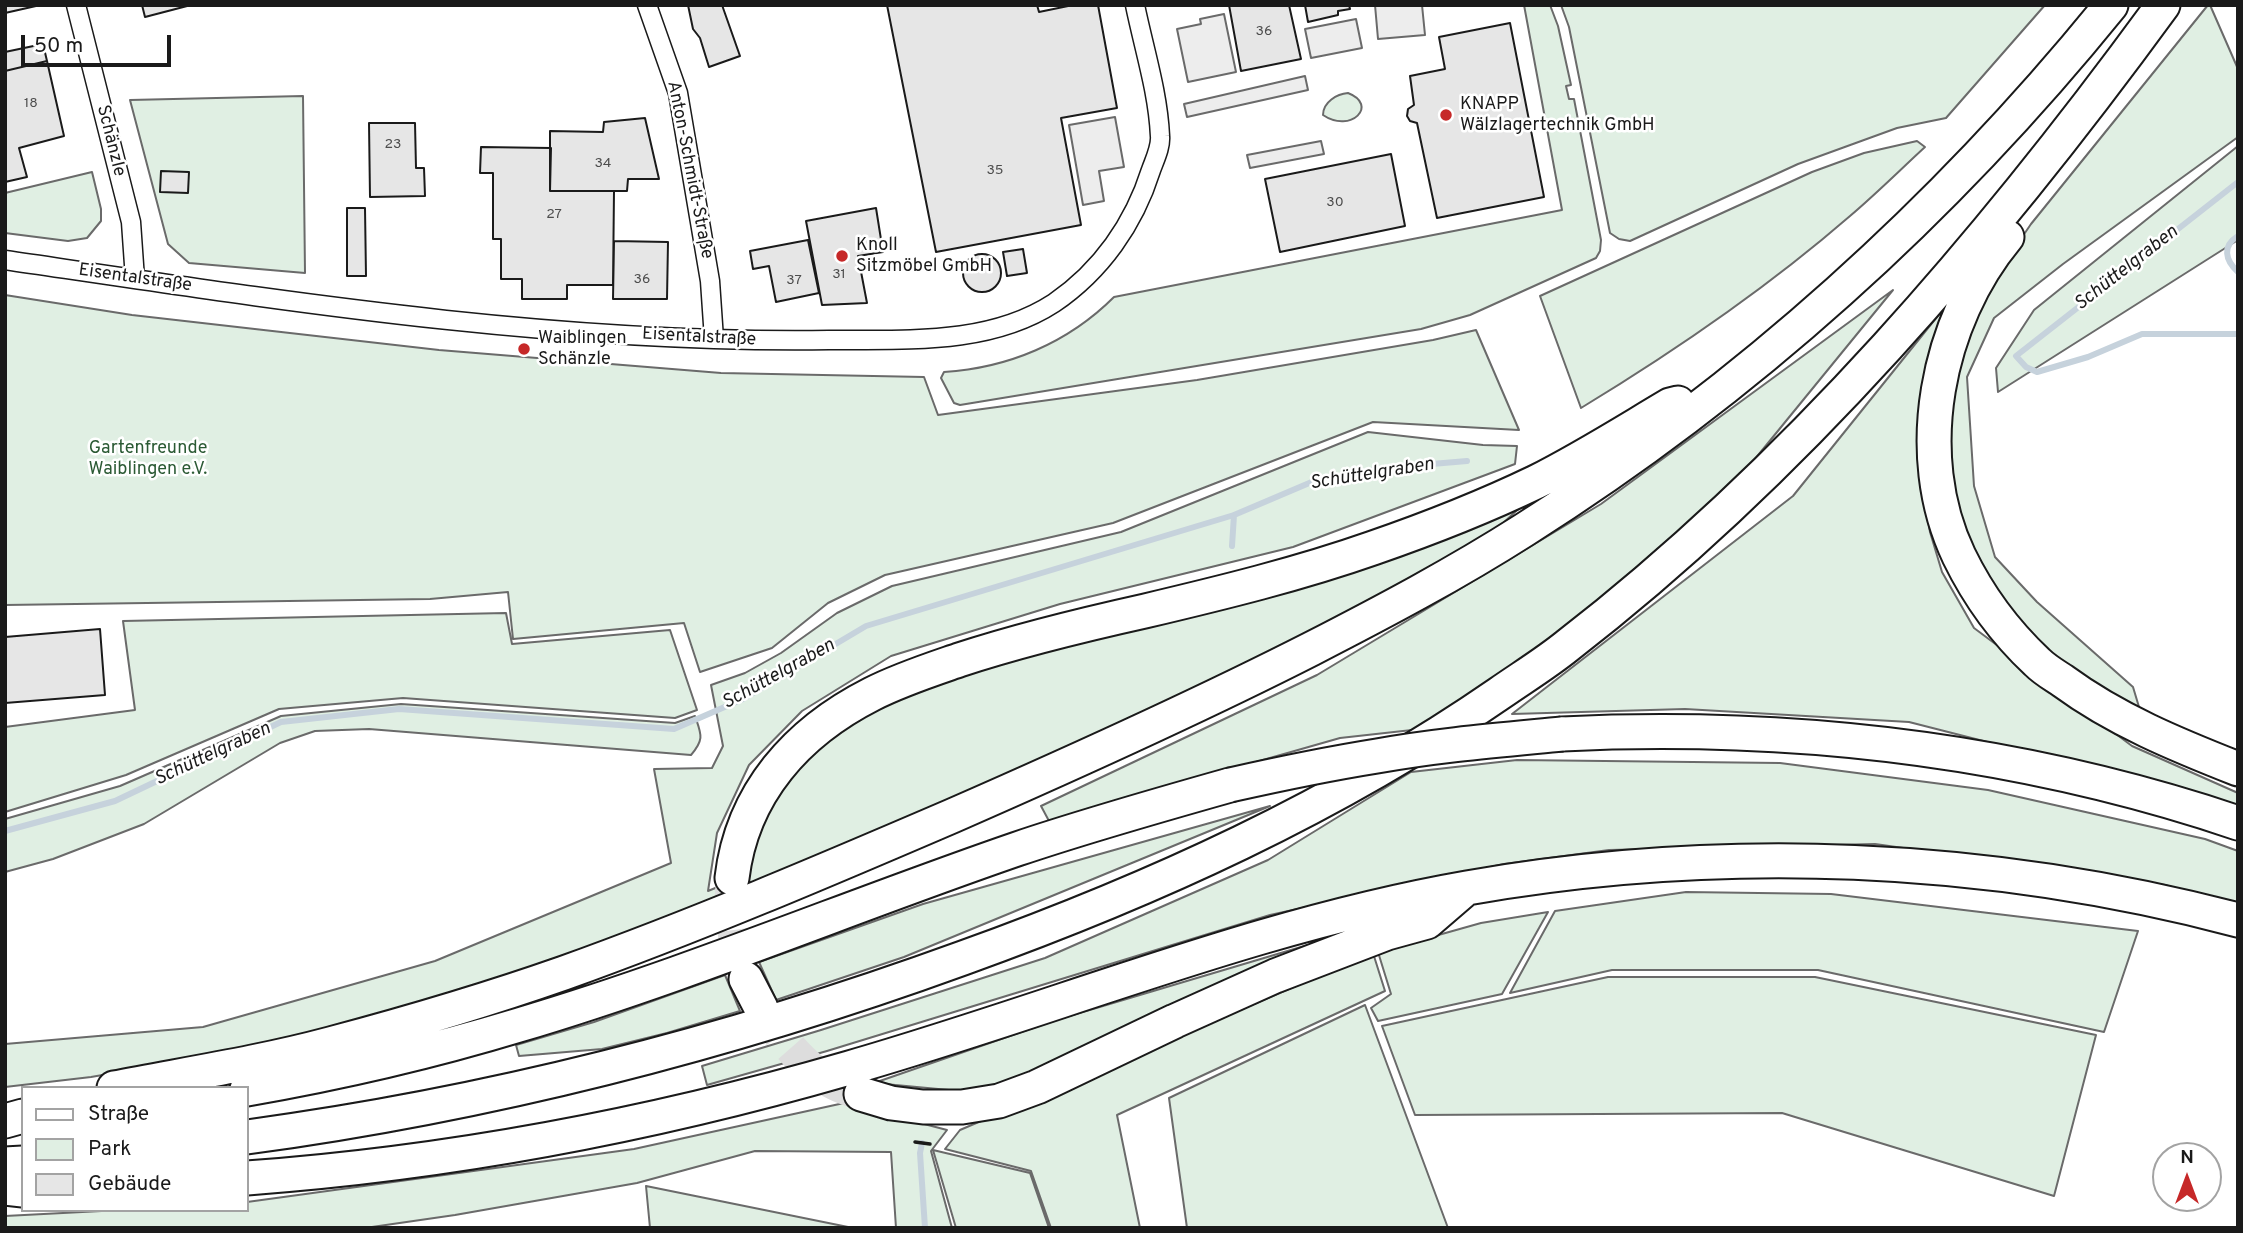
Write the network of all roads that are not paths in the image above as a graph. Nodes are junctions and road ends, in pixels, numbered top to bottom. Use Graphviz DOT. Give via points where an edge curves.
graph roads {
  1 [pos="76,5"];
  2 [pos="646,5"];
  3 [pos="1135,5"];
  4 [pos="2111,5"];
  5 [pos="2163,5"];
  6 [pos="2043,162"];
  7 [pos="5,260"];
  8 [pos="135,279"];
  9 [pos="714,340"];
  10 [pos="1717,395"];
  11 [pos="2238,769"];
  12 [pos="2238,823"];
  13 [pos="732,878"];
  14 [pos="1466,888"];
  15 [pos="2238,920"];
  16 [pos="746,979"];
  17 [pos="761,1008"];
  18 [pos="125,1086"];
  19 [pos="248,1089"];
  20 [pos="861,1094"];
  21 [pos="248,1137"];
  22 [pos="248,1178"];
  1 -- 8 [label="street, Schänzle" via="131,222"];
  2 -- 9 [label="street, Anton-Schmidt-Straße" via="678,93 710,281"];
  3 -- 9 [label="street, Eisentalstraße" via="1161,141 1137,208 1088,276 1052,304 1008,326 969,334 923,339"];
  4 -- 10 [label="highway" via="1996,139 1921,216 1832,299"];
  5 -- 6 [label="highway"];
  6 -- 11 [label="highway" via="2026,212 1992,254 1970,292 1943,362 1934,442 1947,524 1977,588 2038,664 2084,697 2144,729"];
  6 -- 21 [label="highway" via="1900,333 1728,508 1647,582 1563,649 1373,773 1259,834 1091,910 813,1009 541,1083"];
  7 -- 8 [label="street, Eisentalstraße"];
  8 -- 9 [label="street, Eisentalstraße" via="442,321"];
  10 -- 13 [label="highway" via="1670,405 1536,481 1373,549 997,648 872,693 804,740 775,770 743,827"];
  10 -- 18 [label="highway" via="1523,531 1382,612 1076,762 817,874 514,989 324,1045"];
  12 -- 19 [label="highway, bridge" via="2112,785 1948,751 1865,741 1634,731 1457,744 1312,767 1123,815 520,1025 364,1066"];
  14 -- 15 [label="highway" via="1652,865 1845,862 2083,885"];
  14 -- 20 [label="highway" via="1427,922 1275,976 999,1101 923,1107"];
  14 -- 22 [label="highway" via="1255,939 850,1068 692,1110 480,1152"];
  16 -- 17 [label="highway"];
}
